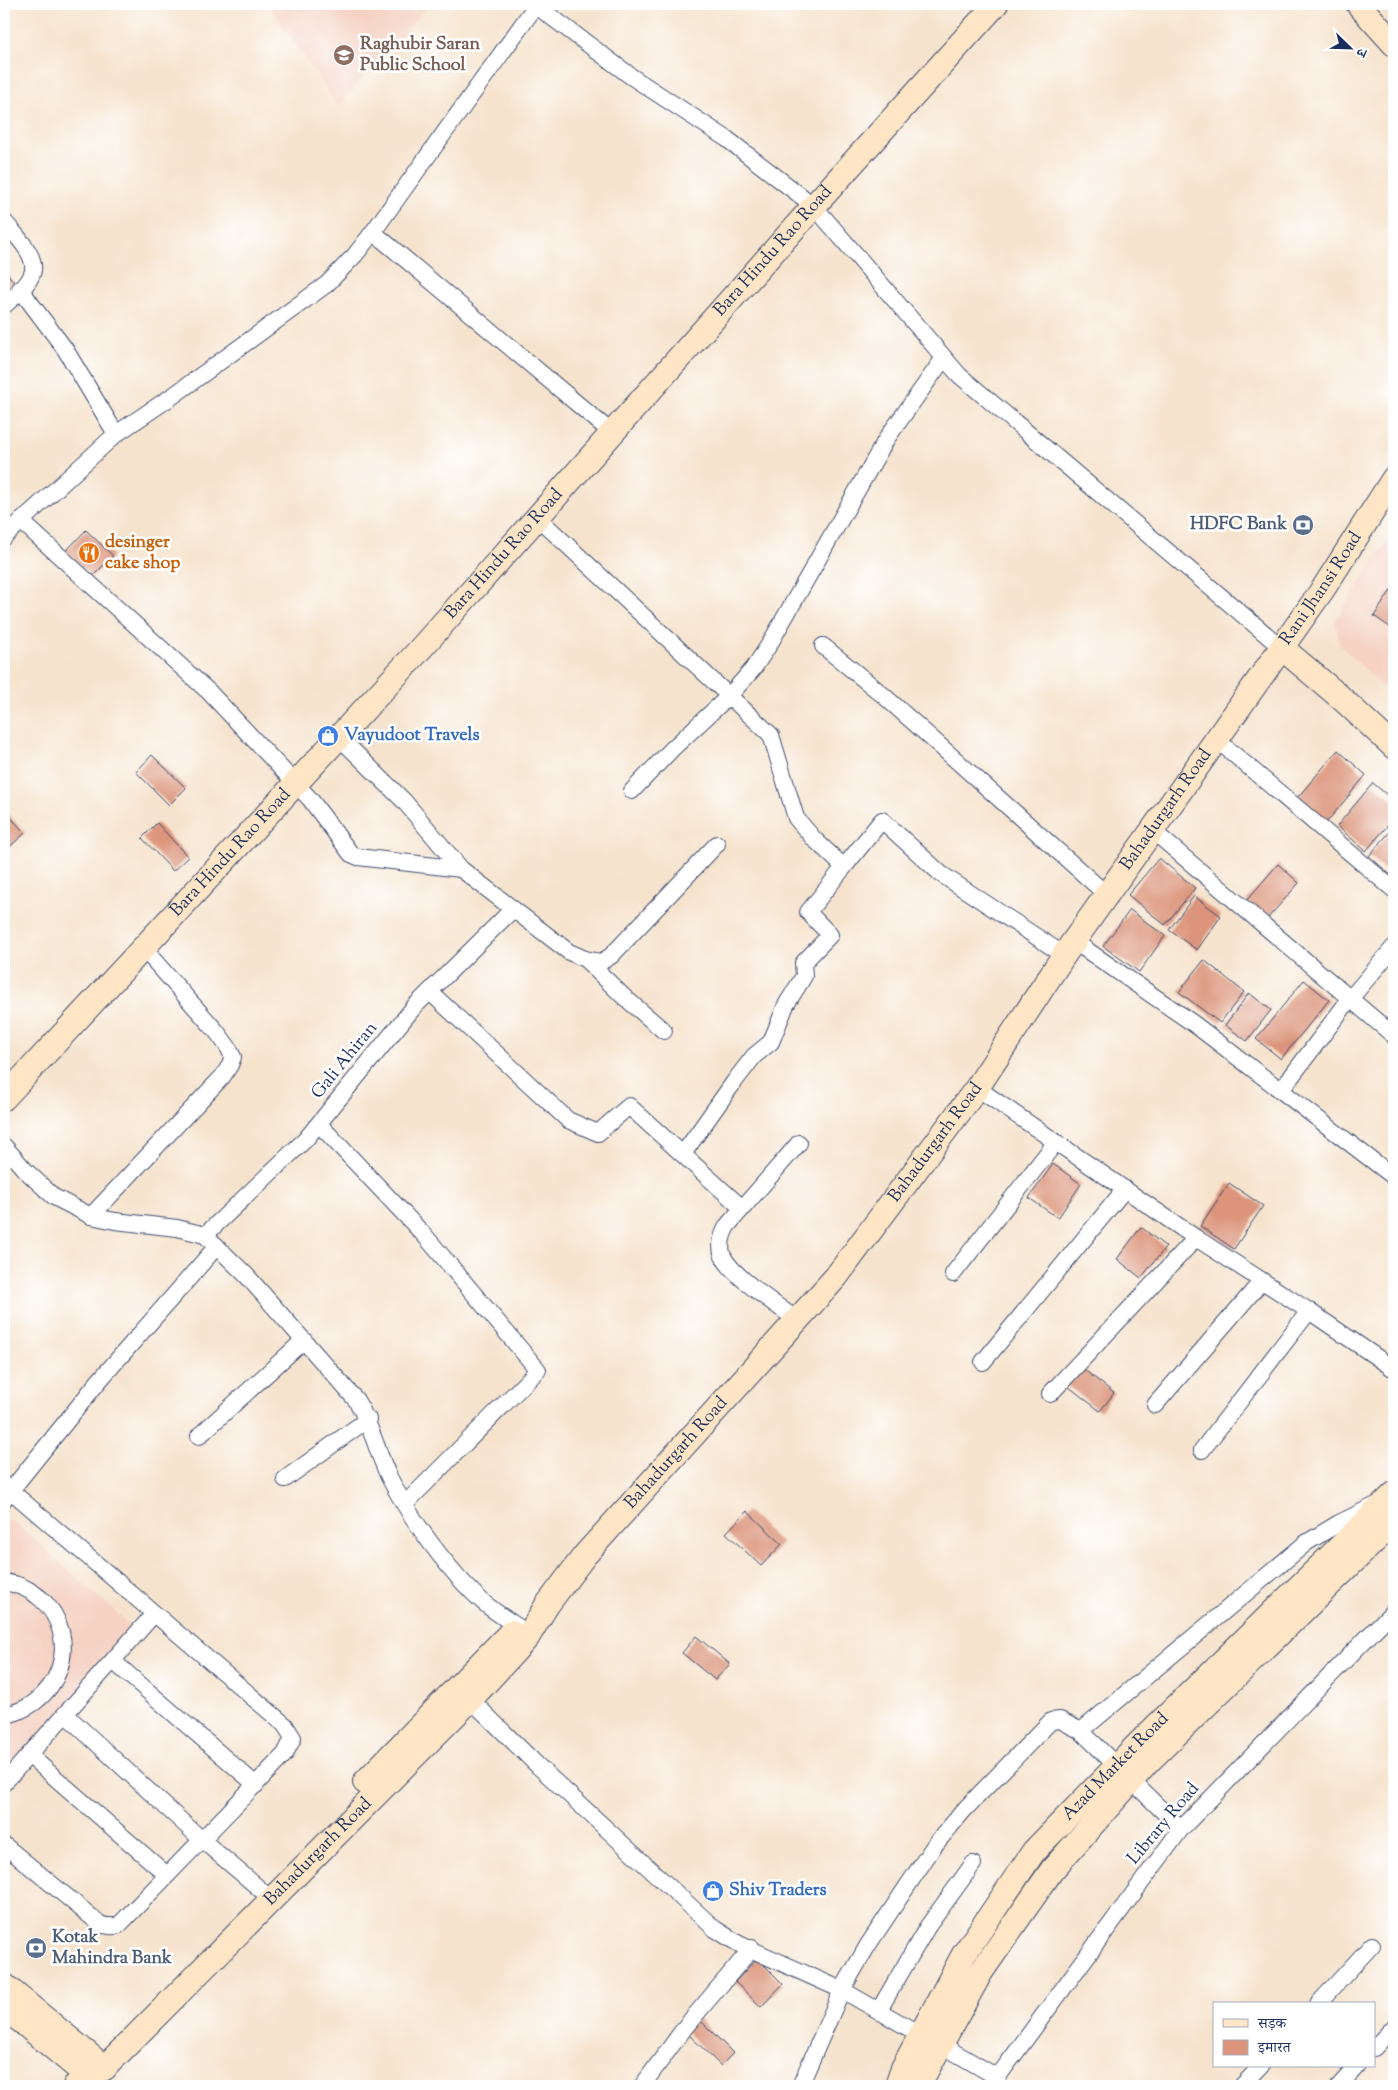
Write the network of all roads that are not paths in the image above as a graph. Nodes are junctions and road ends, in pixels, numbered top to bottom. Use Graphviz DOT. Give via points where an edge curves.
graph roads {
  1 [pos="535,4"];
  2 [pos="1358,4"];
  3 [pos="993,5"];
  4 [pos="1394,44"];
  5 [pos="814,206"];
  6 [pos="4,221"];
  7 [pos="373,232"];
  8 [pos="20,289"];
  9 [pos="4,306"];
  10 [pos="944,358"];
  11 [pos="612,433"];
  12 [pos="116,434"];
  13 [pos="1394,478"];
  14 [pos="537,518"];
  15 [pos="21,521"];
  16 [pos="4,537"];
  17 [pos="822,646"];
  18 [pos="1282,648"];
  19 [pos="729,696"];
  20 [pos="339,737"];
  21 [pos="1218,740"];
  22 [pos="1394,747"];
  23 [pos="296,784"];
  24 [pos="632,791"];
  25 [pos="1153,832"];
  26 [pos="717,844"];
  27 [pos="844,867"];
  28 [pos="461,869"];
  29 [pos="1394,890"];
  30 [pos="1108,896"];
  31 [pos="513,909"];
  32 [pos="1394,947"];
  33 [pos="144,948"];
  34 [pos="1070,949"];
  35 [pos="585,959"];
  36 [pos="430,992"];
  37 [pos="1349,1000"];
  38 [pos="664,1031"];
  39 [pos="1394,1036"];
  40 [pos="978,1088"];
  41 [pos="1282,1089"];
  42 [pos="4,1098"];
  43 [pos="319,1124"];
  44 [pos="799,1142"];
  45 [pos="1056,1142"];
  46 [pos="4,1146"];
  47 [pos="683,1154"];
  48 [pos="1394,1177"];
  49 [pos="1125,1189"];
  50 [pos="742,1208"];
  51 [pos="90,1216"];
  52 [pos="1196,1238"];
  53 [pos="211,1240"];
  54 [pos="953,1274"];
  55 [pos="1261,1282"];
  56 [pos="1310,1311"];
  57 [pos="797,1320"];
  58 [pos="304,1340"];
  59 [pos="983,1362"];
  60 [pos="1394,1369"];
  61 [pos="1050,1394"];
  62 [pos="1155,1405"];
  63 [pos="368,1419"];
  64 [pos="199,1436"];
  65 [pos="1202,1450"];
  66 [pos="285,1479"];
  67 [pos="6,1492"];
  68 [pos="1393,1495"];
  69 [pos="405,1504"];
  70 [pos="1394,1522"];
  71 [pos="4,1582"];
  72 [pos="1394,1610"];
  73 [pos="154,1614"];
  74 [pos="523,1630"];
  75 [pos="113,1661"];
  76 [pos="46,1693"];
  77 [pos="464,1693"];
  78 [pos="67,1712"];
  79 [pos="4,1714"];
  80 [pos="1081,1731"];
  81 [pos="29,1755"];
  82 [pos="1124,1773"];
  83 [pos="4,1783"];
  84 [pos="256,1785"];
  85 [pos="1182,1829"];
  86 [pos="202,1840"];
  87 [pos="4,1845"];
  88 [pos="973,1864"];
  89 [pos="167,1875"];
  90 [pos="261,1890"];
  91 [pos="1372,1945"];
  92 [pos="752,1948"];
  93 [pos="4,1985"];
  94 [pos="842,1990"];
  95 [pos="1320,2002"];
  96 [pos="4,2007"];
  97 [pos="879,2010"];
  98 [pos="1394,2027"];
  99 [pos="930,2040"];
  100 [pos="1376,2046"];
  101 [pos="1259,2068"];
  102 [pos="1355,2068"];
  103 [pos="86,2075"];
  104 [pos="993,2084"];
  105 [pos="642,2086"];
  106 [pos="800,2086"];
  107 [pos="897,2086"];
  108 [pos="918,2086"];
  109 [pos="1242,2086"];
  110 [pos="1339,2086"];
  1 -- 5 [label="street" via="632,77 727,139"];
  1 -- 7 [label="street"];
  2 -- 4 [label="street"];
  3 -- 5 [label="street, Bara Hindu Rao Road"];
  5 -- 10 [label="street"];
  5 -- 11 [label="street, Bara Hindu Rao Road"];
  6 -- 8 [label="street" via="34,264 32,274"];
  7 -- 11 [label="street"];
  7 -- 12 [label="street" via="326,284"];
  8 -- 9 [label="street"];
  8 -- 12 [label="street" via="65,349"];
  10 -- 18 [label="street" via="959,375"];
  10 -- 19 [label="street" via="887,438 769,645"];
  11 -- 14 [label="street, Bara Hindu Rao Road"];
  12 -- 15 [label="street"];
  13 -- 18 [label="street, Rani Jhansi Road" via="1324,589"];
  14 -- 19 [label="street"];
  14 -- 20 [label="street, Bara Hindu Rao Road"];
  15 -- 16 [label="street"];
  15 -- 23 [label="street" via="209,692"];
  17 -- 30 [label="street" via="884,695"];
  18 -- 21 [label="street, Bahadurgarh Road"];
  18 -- 22 [label="street, Rani Jhansi Road"];
  19 -- 24 [label="street"];
  19 -- 27 [label="street" via="771,735 796,818"];
  20 -- 23 [label="street, Bara Hindu Rao Road"];
  20 -- 28 [label="street" via="404,801"];
  21 -- 25 [label="street, Bahadurgarh Road"];
  21 -- 29 [label="street"];
  23 -- 28 [label="street" via="351,854"];
  23 -- 33 [label="street, Bara Hindu Rao Road"];
  25 -- 30 [label="street, Bahadurgarh Road"];
  25 -- 37 [label="street"];
  26 -- 35 [label="street" via="611,956 601,962"];
  27 -- 34 [label="street" via="882,820 941,874"];
  27 -- 47 [label="street" via="808,912 830,935 803,963 804,976 786,1005 771,1042 754,1056"];
  28 -- 31 [label="street"];
  30 -- 34 [label="street, Bahadurgarh Road"];
  31 -- 35 [label="street" via="569,952"];
  31 -- 36 [label="street, Gali Ahiran"];
  32 -- 37 [label="street"];
  33 -- 42 [label="street, Bara Hindu Rao Road"];
  33 -- 51 [label="street" via="217,1032 233,1057 223,1076"];
  34 -- 40 [label="street, Bahadurgarh Road"];
  34 -- 41 [label="street" via="1194,1024"];
  35 -- 38 [label="street"];
  36 -- 43 [label="street, Gali Ahiran" via="414,1007"];
  36 -- 47 [label="street" via="568,1120 598,1133 629,1106"];
  37 -- 39 [label="street"];
  37 -- 41 [label="street"];
  40 -- 45 [label="street"];
  40 -- 57 [label="street, Bahadurgarh Road" via="836,1276"];
  41 -- 48 [label="street"];
  43 -- 53 [label="street, Gali Ahiran"];
  43 -- 69 [label="street" via="426,1237 538,1370"];
  44 -- 50 [label="street"];
  45 -- 49 [label="street"];
  45 -- 54 [label="street"];
  46 -- 51 [label="street" via="54,1197"];
  47 -- 50 [label="street"];
  49 -- 52 [label="street"];
  49 -- 59 [label="street"];
  50 -- 57 [label="street" via="722,1235 722,1255 739,1275"];
  51 -- 53 [label="street" via="177,1228"];
  52 -- 55 [label="street"];
  52 -- 61 [label="street"];
  53 -- 58 [label="street"];
  53 -- 67 [label="street, Gali Ahiran"];
  55 -- 56 [label="street"];
  55 -- 62 [label="street"];
  56 -- 60 [label="street"];
  56 -- 65 [label="street"];
  57 -- 74 [label="street, Bahadurgarh Road" via="585,1555 547,1605"];
  58 -- 63 [label="street" via="343,1383"];
  58 -- 64 [label="street"];
  63 -- 66 [label="street"];
  63 -- 69 [label="street" via="389,1477"];
  67 -- 73 [label="street"];
  68 -- 80 [label="street" via="1306,1544"];
  68 -- 82 [label="street, Azad Market Road"];
  69 -- 74 [label="street" via="456,1574 484,1603"];
  70 -- 82 [label="street, Azad Market Road" via="1148,1762"];
  71 -- 76 [label="street" via="36,1593 51,1608 61,1628 64,1652 59,1674"];
  72 -- 85 [label="street, Library Road"];
  73 -- 75 [label="street"];
  73 -- 84 [label="street" via="290,1732 293,1738 290,1748"];
  74 -- 77 [label="street, Bahadurgarh Road"];
  75 -- 78 [label="street"];
  75 -- 84 [label="street"];
  76 -- 78 [label="street"];
  76 -- 79 [label="street" via="29,1707"];
  77 -- 90 [label="street, Bahadurgarh Road"];
  77 -- 92 [label="street" via="715,1929"];
  77 -- 103 [label="street, Bahadurgarh Road"];
  78 -- 81 [label="street"];
  78 -- 86 [label="street"];
  80 -- 82 [label="street"];
  80 -- 94 [label="street" via="1060,1720 1050,1721 964,1810 934,1846 892,1907"];
  81 -- 83 [label="street"];
  81 -- 89 [label="street"];
  82 -- 85 [label="street"];
  82 -- 99 [label="street, Azad Market Road" via="1034,1851 964,1954"];
  84 -- 86 [label="street"];
  85 -- 104 [label="street, Library Road"];
  86 -- 89 [label="street"];
  86 -- 90 [label="street"];
  87 -- 89 [label="street" via="106,1927 119,1925"];
  88 -- 97 [label="street" via="928,1926"];
  90 -- 103 [label="street, Bahadurgarh Road"];
  91 -- 95 [label="street"];
  92 -- 94 [label="street"];
  92 -- 105 [label="street" via="686,2026"];
  93 -- 103 [label="street"];
  94 -- 97 [label="street"];
  94 -- 106 [label="street"];
  96 -- 103 [label="street"];
  97 -- 99 [label="street"];
  98 -- 100 [label="street"];
  99 -- 104 [label="street"];
  99 -- 107 [label="street, Azad Market Road" via="903,2068"];
  99 -- 108 [label="street, Azad Market Road"];
  101 -- 109 [label="street"];
  102 -- 110 [label="street"];
}
